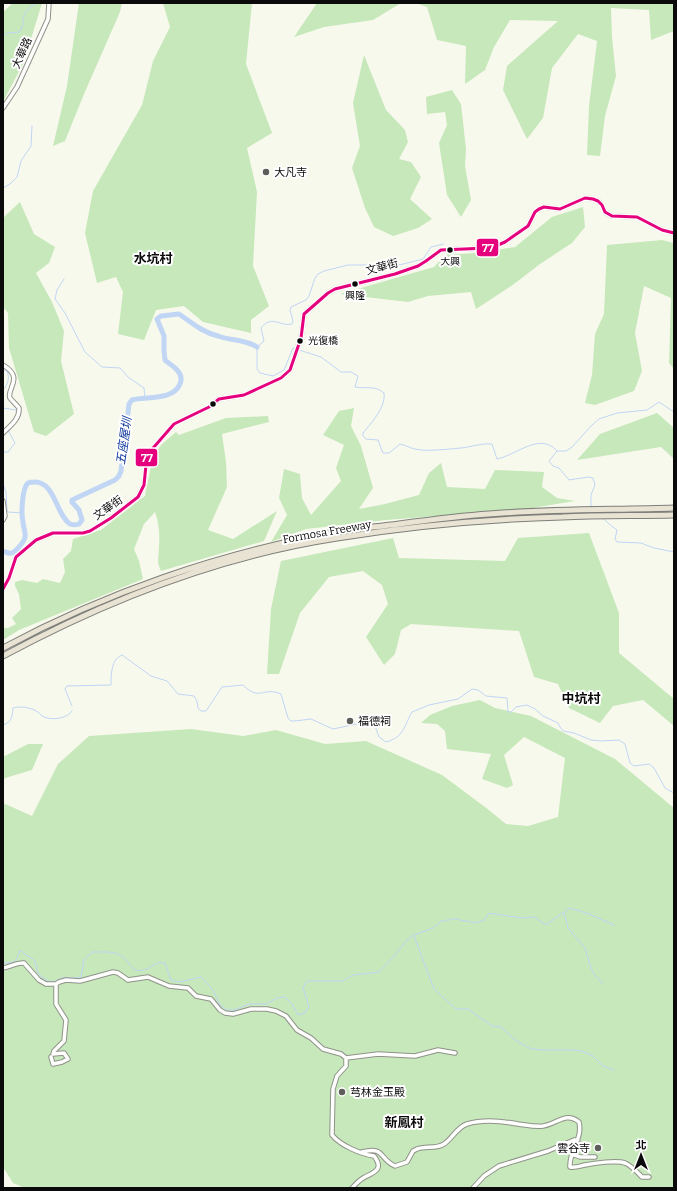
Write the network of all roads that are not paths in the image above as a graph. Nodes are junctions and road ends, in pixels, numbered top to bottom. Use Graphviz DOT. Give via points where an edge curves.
graph roads {
  1 [pos="49,3"];
  2 [pos="3,108"];
  3 [pos="674,233"];
  4 [pos="3,365"];
  5 [pos="3,433"];
  6 [pos="3,501"];
  7 [pos="674,508"];
  8 [pos="674,515"];
  9 [pos="3,520"];
  10 [pos="3,589"];
  11 [pos="3,648"];
  12 [pos="3,656"];
  13 [pos="3,968"];
  14 [pos="56,984"];
  15 [pos="455,1053"];
  16 [pos="51,1057"];
  17 [pos="346,1058"];
  18 [pos="578,1140"];
  19 [pos="362,1152"];
  20 [pos="572,1154"];
  21 [pos="595,1157"];
  22 [pos="483,1172"];
  23 [pos="649,1177"];
  24 [pos="480,1180"];
  25 [pos="352,1188"];
  26 [pos="473,1188"];
  1 -- 2 [label="street, 大華路" via="48,19 17,87"];
  3 -- 10 [label="street, 文華街" via="662,230 637,217 612,216 605,212 598,201 591,198 582,199 560,209 542,208 535,212 528,226 501,244 489,248 441,250 418,266 335,289 305,312 298,349 290,370 284,376 242,396 219,399 174,424 147,455 143,489 136,498 90,531 53,533 36,540 16,557"];
  4 -- 5 [label="street" via="13,374 10,399 19,408 18,416"];
  6 -- 9 [label="street"];
  7 -- 11 [label="highway, Formosa Freeway" via="490,514 335,532 273,544 124,591"];
  8 -- 12 [label="highway, Formosa Freeway" via="562,517 446,524 337,538 275,551 212,568 126,598"];
  13 -- 14 [label="street" via="24,963 39,980 46,984"];
  14 -- 16 [label="street" via="56,1004 66,1020 64,1041 53,1054 64,1053 68,1059 53,1064"];
  14 -- 17 [label="street" via="66,980 80,981 113,972 128,980 148,978 169,986 188,988 196,996 211,999 225,1013 233,1014 251,1009 276,1010 323,1049"];
  15 -- 17 [label="street" via="438,1050 415,1056 378,1054"];
  17 -- 19 [label="street" via="346,1066 337,1076 333,1089 332,1135 343,1145"];
  18 -- 19 [label="street" via="581,1132 579,1122 570,1117 550,1125 536,1126 492,1121 466,1124 444,1144 417,1149 407,1162 395,1166 377,1150"];
  18 -- 20 [label="street"];
  18 -- 24 [label="street" via="499,1166"];
  19 -- 25 [label="street" via="374,1156 379,1164 378,1169"];
  20 -- 21 [label="street"];
  20 -- 23 [label="street" via="572,1168 589,1164 625,1163 642,1177"];
  22 -- 24 [label="street"];
  24 -- 26 [label="street"];
}
